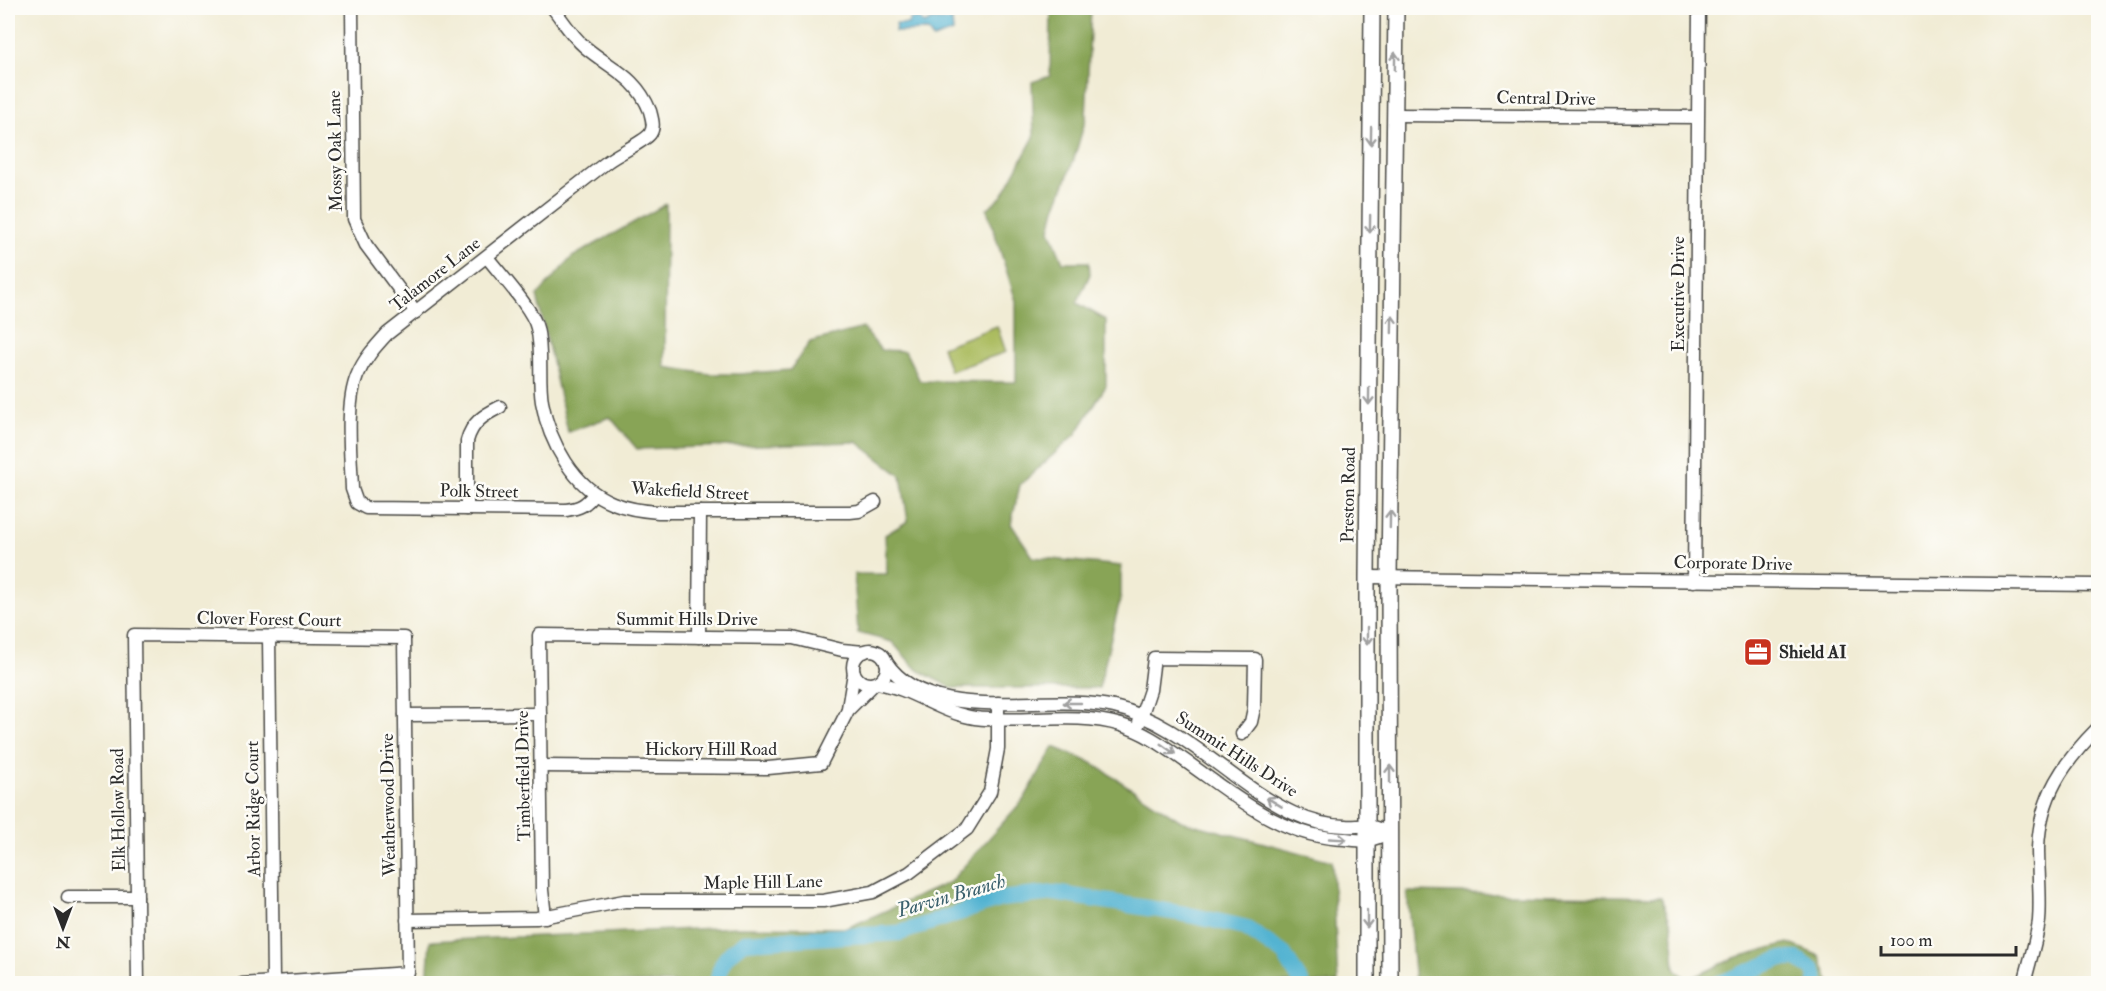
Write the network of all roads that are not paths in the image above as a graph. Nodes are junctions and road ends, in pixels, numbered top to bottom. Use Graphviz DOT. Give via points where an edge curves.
graph roads {
  1 [pos="352,8"];
  2 [pos="553,8"];
  3 [pos="1372,8"];
  4 [pos="1396,8"];
  5 [pos="1699,8"];
  6 [pos="1372,100"];
  7 [pos="1395,115"];
  8 [pos="1697,117"];
  9 [pos="487,257"];
  10 [pos="1370,274"];
  11 [pos="1393,275"];
  12 [pos="416,312"];
  13 [pos="500,407"];
  14 [pos="594,494"];
  15 [pos="875,502"];
  16 [pos="357,503"];
  17 [pos="467,509"];
  18 [pos="700,512"];
  19 [pos="1367,577"];
  20 [pos="1389,578"];
  21 [pos="1694,581"];
  22 [pos="2098,585"];
  23 [pos="134,636"];
  24 [pos="539,636"];
  25 [pos="269,637"];
  26 [pos="699,637"];
  27 [pos="404,638"];
  28 [pos="832,648"];
  29 [pos="864,652"];
  30 [pos="886,662"];
  31 [pos="854,673"];
  32 [pos="876,683"];
  33 [pos="998,703"];
  34 [pos="848,710"];
  35 [pos="540,714"];
  36 [pos="405,715"];
  37 [pos="1142,717"];
  38 [pos="998,719"];
  39 [pos="2098,728"];
  40 [pos="1136,730"];
  41 [pos="1242,734"];
  42 [pos="541,766"];
  43 [pos="1368,833"];
  44 [pos="1390,833"];
  45 [pos="68,897"];
  46 [pos="137,897"];
  47 [pos="545,917"];
  48 [pos="407,920"];
  49 [pos="273,981"];
  50 [pos="138,984"];
  51 [pos="242,984"];
  52 [pos="1367,984"];
  53 [pos="1390,984"];
  54 [pos="2024,984"];
  1 -- 12 [label="street, Mossy Oak Lane" via="354,219 366,244"];
  2 -- 9 [label="street, Talamore Lane" via="585,47 637,88 653,128 650,135 607,162"];
  3 -- 6 [label="main road, Preston Road"];
  7 -- 4 [label="main road, one-way"];
  5 -- 8 [label="street, Executive Drive"];
  6 -- 7 [label="main road" via="1384,113"];
  6 -- 10 [label="main road, Preston Road, one-way"];
  7 -- 8 [label="street, Central Drive"];
  7 -- 11 [label="main road"];
  8 -- 21 [label="street, Executive Drive"];
  9 -- 12 [label="street, Talamore Lane"];
  9 -- 14 [label="street, Wakefield Street" via="537,326 547,425 562,456"];
  10 -- 11 [label="main road"];
  10 -- 19 [label="main road, Preston Road, one-way"];
  20 -- 11 [label="main road, one-way"];
  12 -- 16 [label="street, Talamore Lane" via="374,348 356,377 351,422 352,489"];
  13 -- 17 [label="street" via="484,415 469,432"];
  14 -- 17 [label="street, Polk Street" via="586,504 566,510"];
  14 -- 18 [label="street, Wakefield Street" via="638,510"];
  15 -- 18 [label="street, Wakefield Street" via="850,512"];
  16 -- 17 [label="street, Polk Street" via="366,508"];
  18 -- 26 [label="street"];
  19 -- 20 [label="street, Corporate Drive"];
  19 -- 43 [label="main road, Preston Road, one-way"];
  20 -- 21 [label="street, Corporate Drive"];
  44 -- 20 [label="main road, one-way"];
  21 -- 22 [label="street, Corporate Drive"];
  23 -- 25 [label="street, Clover Forest Court"];
  23 -- 46 [label="street, Elk Hollow Road"];
  24 -- 26 [label="street, Summit Hills Drive"];
  24 -- 35 [label="street, Timberfield Drive"];
  25 -- 27 [label="street, Clover Forest Court"];
  25 -- 49 [label="street, Arbor Ridge Court"];
  26 -- 28 [label="street, Summit Hills Drive" via="793,638"];
  27 -- 36 [label="street, Weatherwood Drive"];
  28 -- 29 [label="street, Summit Hills Drive"];
  28 -- 31 [label="street"];
  29 -- 30 [label="street" via="878,653"];
  29 -- 31 [label="street" via="855,659"];
  30 -- 32 [label="street" via="886,672"];
  30 -- 33 [label="street, Summit Hills Drive" via="899,678 928,693 961,701"];
  31 -- 32 [label="street" via="862,682"];
  31 -- 34 [label="street, Hickory Hill Road"];
  32 -- 34 [label="street, Hickory Hill Road"];
  32 -- 38 [label="street, Summit Hills Drive" via="900,688 963,715"];
  37 -- 33 [label="street, Summit Hills Drive, one-way" via="1122,709 1084,703"];
  33 -- 38 [label="street, Maple Hill Lane"];
  34 -- 42 [label="street, Hickory Hill Road" via="821,763 768,768"];
  35 -- 36 [label="street"];
  35 -- 42 [label="street, Timberfield Drive"];
  36 -- 48 [label="street, Weatherwood Drive"];
  37 -- 40 [label="street"];
  37 -- 41 [label="street" via="1154,657 1255,658 1254,708 1251,722"];
  43 -- 37 [label="street, Summit Hills Drive, one-way" via="1293,813"];
  38 -- 40 [label="street, Summit Hills Drive" via="1092,719"];
  38 -- 47 [label="street, Maple Hill Lane" via="998,749 990,792 967,829 909,873 873,892 823,902 624,901"];
  39 -- 54 [label="street" via="2059,774 2043,811 2038,845 2039,920"];
  40 -- 43 [label="street, Summit Hills Drive, one-way" via="1282,825 1314,837"];
  42 -- 47 [label="street, Timberfield Drive"];
  43 -- 44 [label="street, Summit Hills Drive"];
  43 -- 52 [label="main road, Preston Road, one-way"];
  44 -- 53 [label="main road"];
  45 -- 46 [label="street"];
  46 -- 50 [label="street, Elk Hollow Road"];
  47 -- 48 [label="street, Maple Hill Lane"];
  48 -- 49 [label="street, Weatherwood Drive" via="408,972"];
  49 -- 51 [label="street"];
}
